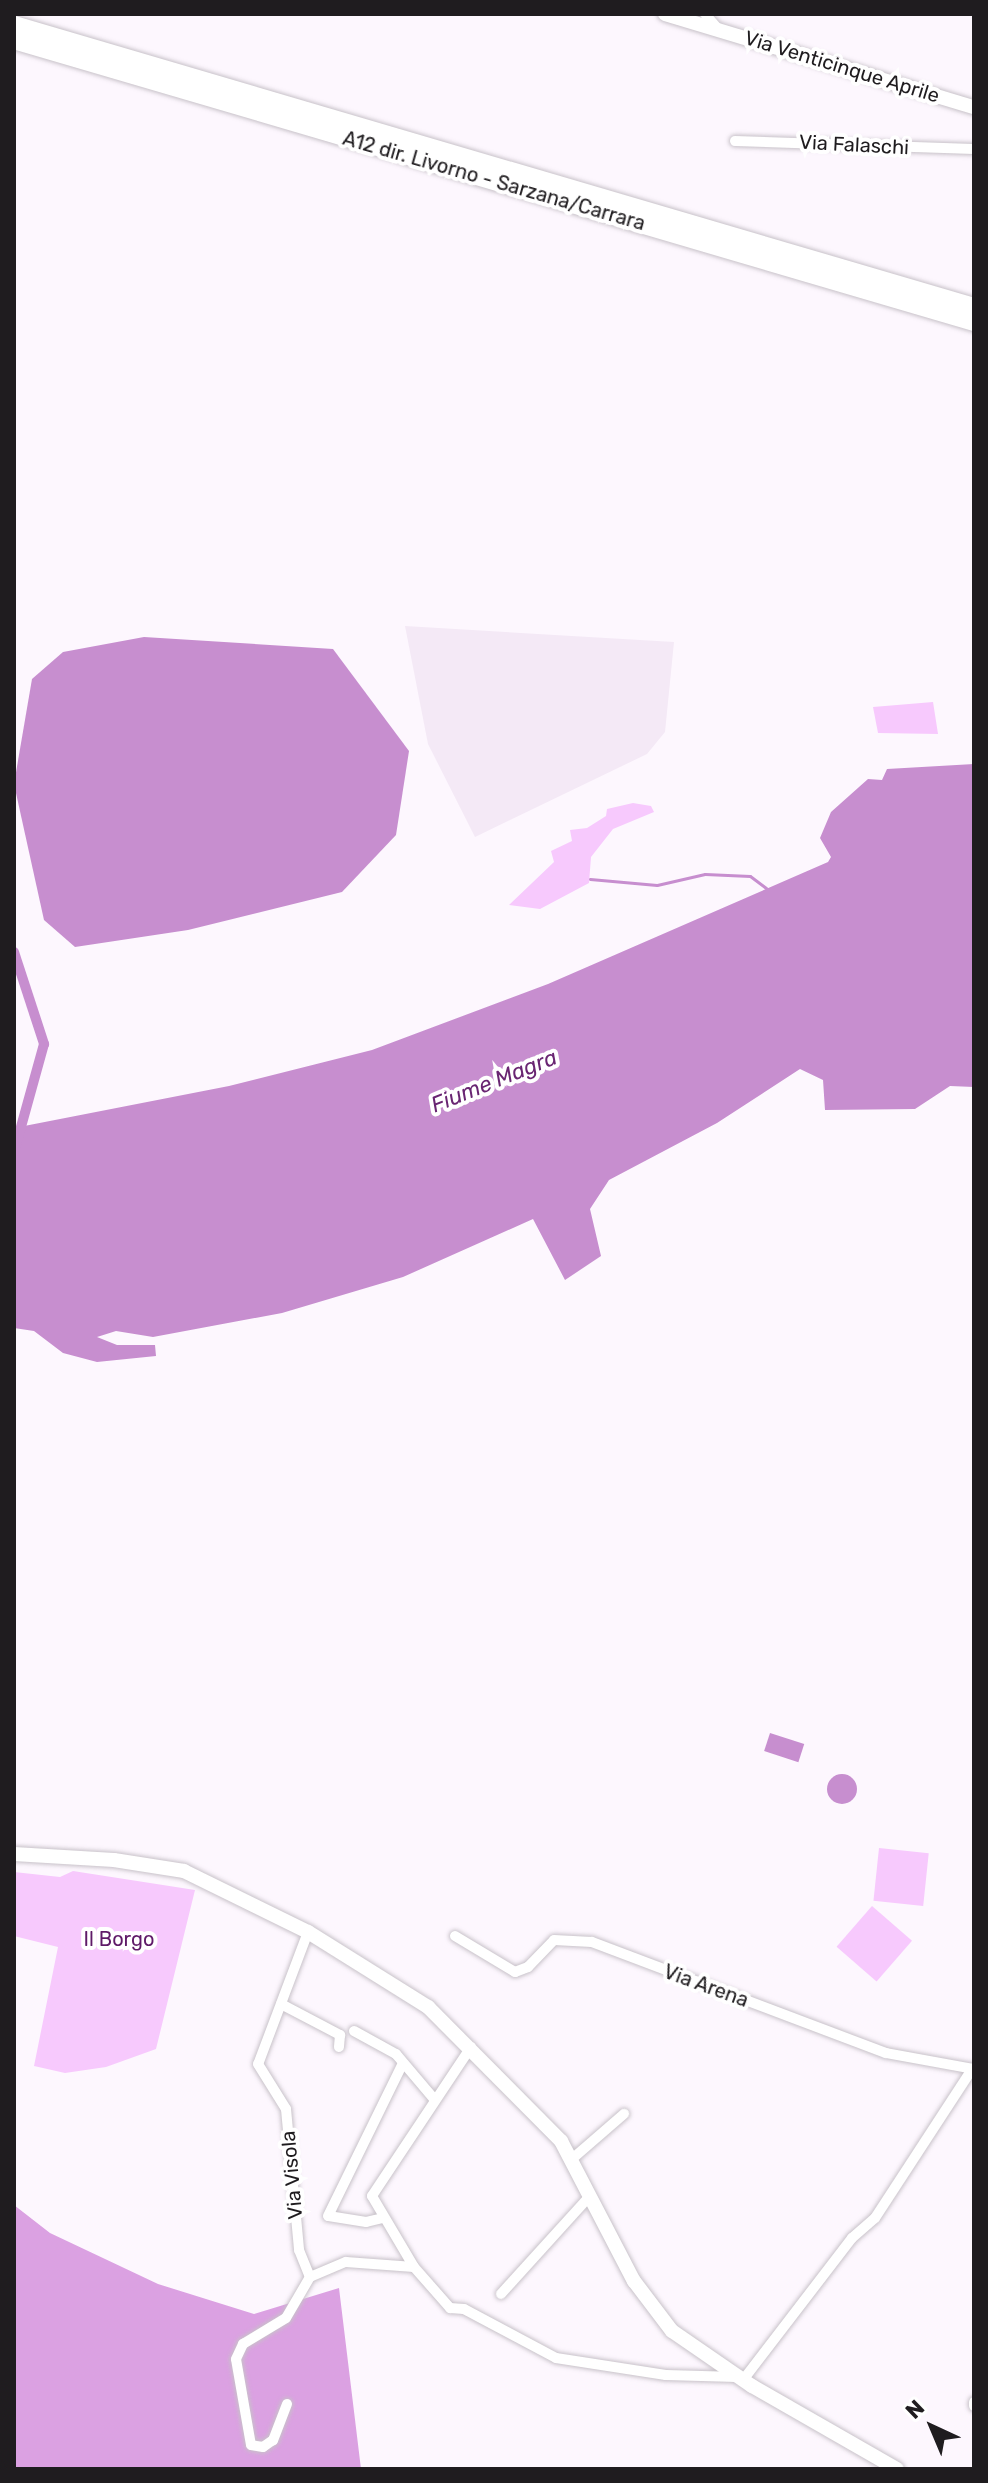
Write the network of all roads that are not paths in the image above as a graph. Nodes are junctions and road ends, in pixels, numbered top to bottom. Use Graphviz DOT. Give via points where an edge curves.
graph roads {
  1 [pos="667,14"];
  2 [pos="705,14"];
  3 [pos="14,25"];
  4 [pos="720,30"];
  5 [pos="14,40"];
  6 [pos="974,107"];
  7 [pos="735,141"];
  8 [pos="974,149"];
  9 [pos="974,307"];
  10 [pos="974,322"];
  11 [pos="14,1854"];
  12 [pos="308,1932"];
  13 [pos="455,1936"];
  14 [pos="281,2004"];
  15 [pos="354,2031"];
  16 [pos="339,2047"];
  17 [pos="471,2047"];
  18 [pos="403,2063"];
  19 [pos="973,2069"];
  20 [pos="434,2099"];
  21 [pos="624,2114"];
  22 [pos="572,2159"];
  23 [pos="590,2196"];
  24 [pos="383,2218"];
  25 [pos="414,2267"];
  26 [pos="310,2277"];
  27 [pos="501,2294"];
  28 [pos="740,2378"];
  29 [pos="287,2404"];
  30 [pos="894,2468"];
  1 -- 4 [label="main road, Via Venticinque Aprile"];
  2 -- 4 [label="street"];
  3 -- 9 [label="highway"];
  4 -- 6 [label="main road, Via Venticinque Aprile"];
  5 -- 10 [label="highway, A12 dir. Livorno - Sarzana/Carrara"];
  7 -- 8 [label="street, Via Falaschi"];
  11 -- 12 [label="main road" via="162,1865 206,1880"];
  12 -- 14 [label="street, Via Visola"];
  12 -- 17 [label="main road" via="428,2007"];
  13 -- 19 [label="street, Via Arena" via="515,1972 528,1967 554,1940 592,1942 886,2053"];
  14 -- 16 [label="street" via="340,2035"];
  14 -- 26 [label="street, Via Visola" via="258,2064 286,2109 299,2250"];
  15 -- 18 [label="street"];
  17 -- 20 [label="street"];
  17 -- 22 [label="main road" via="554,2132"];
  18 -- 20 [label="street"];
  18 -- 24 [label="street, Via Visola" via="328,2216 353,2222"];
  19 -- 28 [label="street" via="875,2218 852,2238"];
  20 -- 24 [label="street" via="377,2182 372,2196"];
  21 -- 22 [label="street"];
  22 -- 23 [label="main road"];
  23 -- 27 [label="street"];
  23 -- 28 [label="main road" via="659,2317 688,2345"];
  24 -- 25 [label="street"];
  25 -- 26 [label="street" via="346,2262"];
  25 -- 28 [label="street" via="450,2308 464,2309 556,2358 666,2375"];
  26 -- 29 [label="street" via="286,2318 243,2344 236,2359 251,2445 263,2447 273,2440"];
  28 -- 30 [label="main road"];
}
